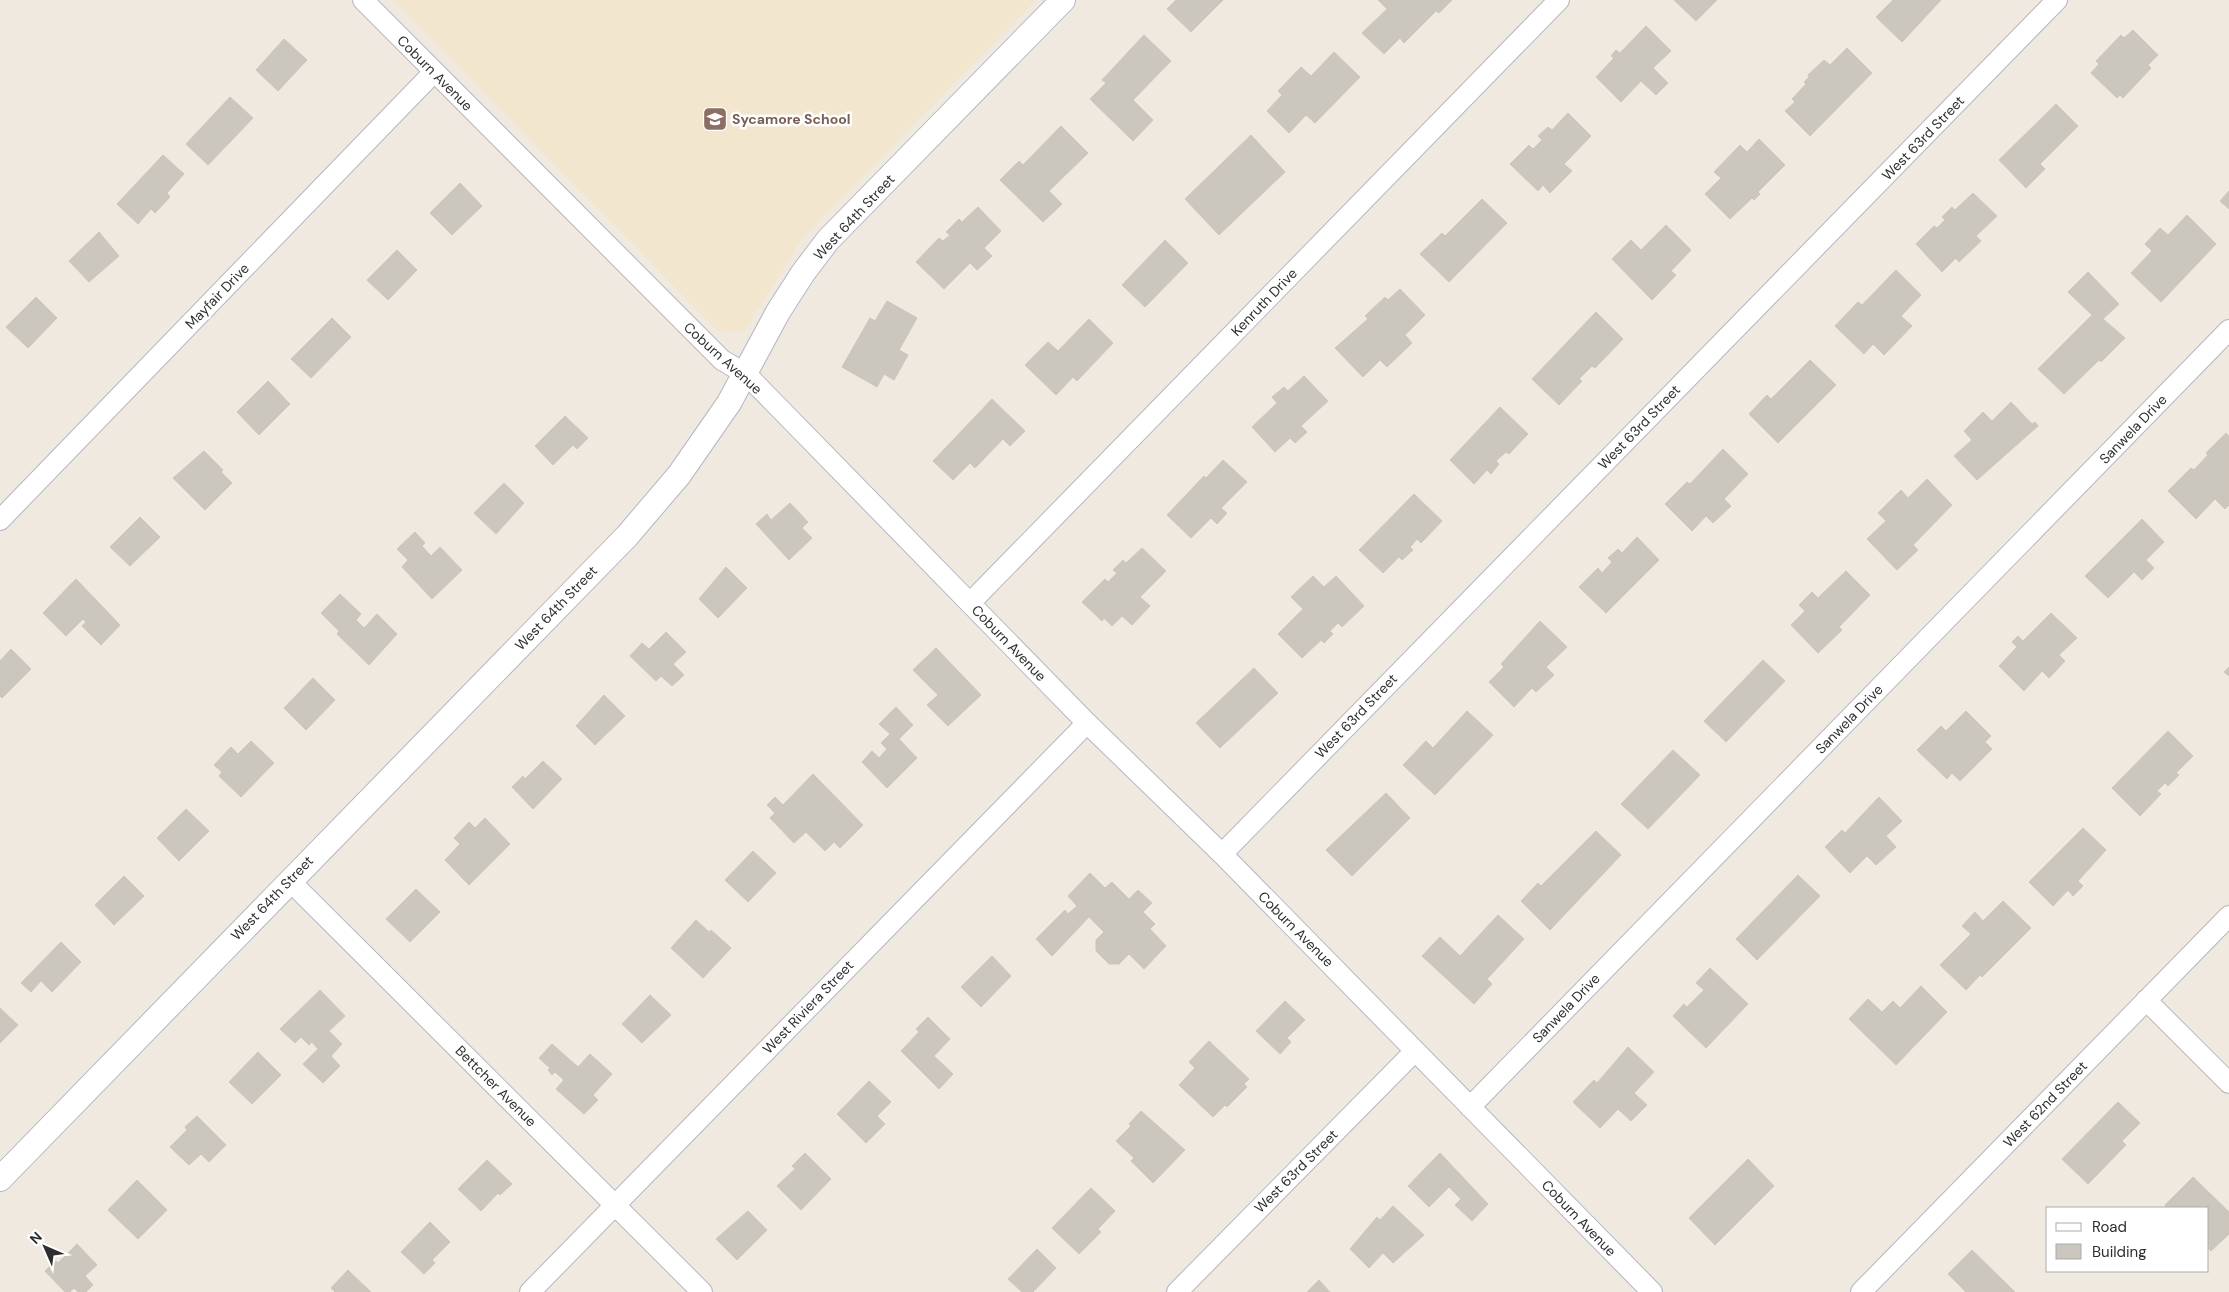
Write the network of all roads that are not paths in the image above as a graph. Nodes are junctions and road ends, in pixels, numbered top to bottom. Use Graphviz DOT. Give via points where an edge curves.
graph roads {
  1 [pos="363,0"];
  2 [pos="1063,0"];
  3 [pos="1559,0"];
  4 [pos="2057,0"];
  5 [pos="434,72"];
  6 [pos="2229,330"];
  7 [pos="746,374"];
  8 [pos="0,520"];
  9 [pos="970,603"];
  10 [pos="1087,723"];
  11 [pos="1222,854"];
  12 [pos="289,880"];
  13 [pos="2229,916"];
  14 [pos="2146,1000"];
  15 [pos="1416,1050"];
  16 [pos="2229,1082"];
  17 [pos="1470,1107"];
  18 [pos="0,1179"];
  19 [pos="614,1204"];
  20 [pos="530,1292"];
  21 [pos="702,1292"];
  22 [pos="1177,1292"];
  23 [pos="1652,1292"];
  24 [pos="1861,1292"];
  1 -- 5 [label="street, Coburn Avenue"];
  2 -- 7 [label="street, West 64th Street" via="828,240 778,312"];
  3 -- 9 [label="street, Kenruth Drive"];
  4 -- 11 [label="street, West 63rd Street"];
  5 -- 7 [label="street, Coburn Avenue" via="722,360"];
  5 -- 8 [label="street, Mayfair Drive"];
  6 -- 17 [label="street, Sanwela Drive"];
  7 -- 9 [label="street, Coburn Avenue"];
  7 -- 12 [label="street, West 64th Street" via="679,475 627,536"];
  9 -- 10 [label="street, Coburn Avenue"];
  10 -- 11 [label="street, Coburn Avenue"];
  10 -- 19 [label="street, West Riviera Street"];
  11 -- 15 [label="street, Coburn Avenue"];
  12 -- 18 [label="street, West 64th Street"];
  12 -- 19 [label="street, Bettcher Avenue"];
  13 -- 14 [label="street, West 62nd Street"];
  14 -- 16 [label="street"];
  14 -- 24 [label="street, West 62nd Street"];
  15 -- 17 [label="street, Coburn Avenue"];
  15 -- 22 [label="street, West 63rd Street"];
  17 -- 23 [label="street, Coburn Avenue"];
  19 -- 20 [label="street, West Riviera Street"];
  19 -- 21 [label="street, Bettcher Avenue"];
}
